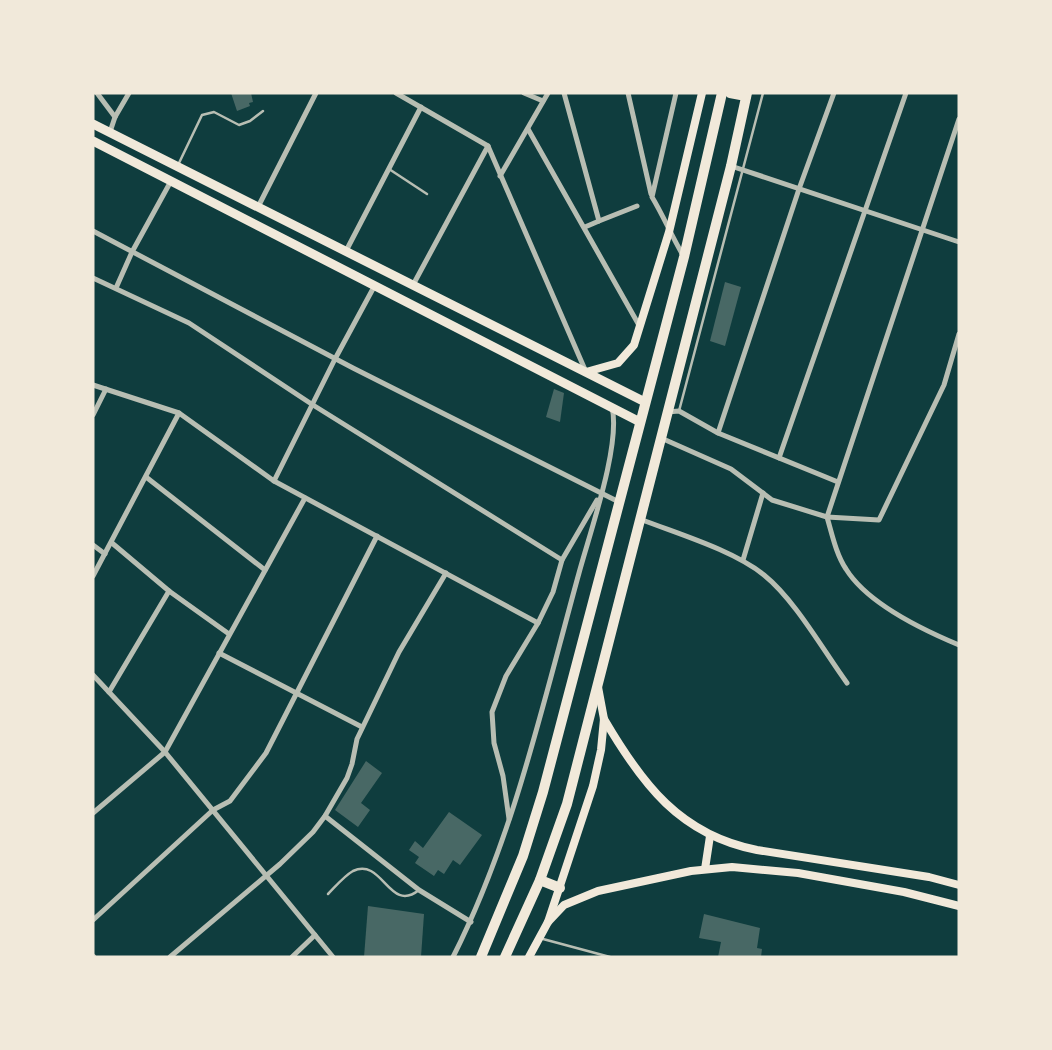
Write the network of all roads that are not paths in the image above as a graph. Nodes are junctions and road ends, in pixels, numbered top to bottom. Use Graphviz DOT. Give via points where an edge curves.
graph roads {
  1 [pos="97,93"];
  2 [pos="129,93"];
  3 [pos="316,93"];
  4 [pos="398,93"];
  5 [pos="524,93"];
  6 [pos="548,93"];
  7 [pos="564,93"];
  8 [pos="628,93"];
  9 [pos="676,93"];
  10 [pos="702,93"];
  11 [pos="722,93"];
  12 [pos="730,93"];
  13 [pos="763,93"];
  14 [pos="834,93"];
  15 [pos="906,93"];
  16 [pos="747,94"];
  17 [pos="543,102"];
  18 [pos="421,107"];
  19 [pos="263,111"];
  20 [pos="115,117"];
  21 [pos="959,119"];
  22 [pos="93,124"];
  23 [pos="528,129"];
  24 [pos="110,132"];
  25 [pos="93,141"];
  26 [pos="488,146"];
  27 [pos="177,166"];
  28 [pos="731,166"];
  29 [pos="389,169"];
  30 [pos="744,171"];
  31 [pos="500,176"];
  32 [pos="171,181"];
  33 [pos="799,189"];
  34 [pos="427,194"];
  35 [pos="652,197"];
  36 [pos="637,206"];
  37 [pos="258,207"];
  38 [pos="865,211"];
  39 [pos="599,221"];
  40 [pos="585,227"];
  41 [pos="922,230"];
  42 [pos="93,231"];
  43 [pos="669,232"];
  44 [pos="959,242"];
  45 [pos="346,251"];
  46 [pos="132,252"];
  47 [pos="684,257"];
  48 [pos="93,278"];
  49 [pos="375,285"];
  50 [pos="413,285"];
  51 [pos="116,288"];
  52 [pos="640,328"];
  53 [pos="959,334"];
  54 [pos="335,359"];
  55 [pos="586,372"];
  56 [pos="93,385"];
  57 [pos="106,389"];
  58 [pos="645,402"];
  59 [pos="313,405"];
  60 [pos="612,407"];
  61 [pos="679,411"];
  62 [pos="667,412"];
  63 [pos="179,413"];
  64 [pos="93,415"];
  65 [pos="640,422"];
  66 [pos="718,433"];
  67 [pos="661,438"];
  68 [pos="779,458"];
  69 [pos="146,477"];
  70 [pos="274,481"];
  71 [pos="838,482"];
  72 [pos="763,493"];
  73 [pos="601,494"];
  74 [pos="305,498"];
  75 [pos="619,502"];
  76 [pos="827,517"];
  77 [pos="640,519"];
  78 [pos="377,536"];
  79 [pos="112,543"];
  80 [pos="93,545"];
  81 [pos="105,554"];
  82 [pos="562,560"];
  83 [pos="743,560"];
  84 [pos="265,570"];
  85 [pos="446,573"];
  86 [pos="93,576"];
  87 [pos="169,591"];
  88 [pos="538,623"];
  89 [pos="229,635"];
  90 [pos="959,645"];
  91 [pos="219,653"];
  92 [pos="93,676"];
  93 [pos="847,683"];
  94 [pos="598,687"];
  95 [pos="109,692"];
  96 [pos="297,693"];
  97 [pos="604,719"];
  98 [pos="362,727"];
  99 [pos="165,752"];
  100 [pos="213,810"];
  101 [pos="93,812"];
  102 [pos="325,816"];
  103 [pos="509,822"];
  104 [pos="710,836"];
  105 [pos="705,869"];
  106 [pos="267,876"];
  107 [pos="540,880"];
  108 [pos="959,885"];
  109 [pos="560,888"];
  110 [pos="419,890"];
  111 [pos="328,894"];
  112 [pos="959,906"];
  113 [pos="93,920"];
  114 [pos="471,922"];
  115 [pos="548,922"];
  116 [pos="315,935"];
  117 [pos="540,938"];
  118 [pos="170,957"];
  119 [pos="292,957"];
  120 [pos="333,957"];
  121 [pos="453,957"];
  122 [pos="481,957"];
  123 [pos="505,957"];
  124 [pos="529,957"];
  125 [pos="610,957"];
  1 -- 20 [label="street"];
  2 -- 20 [label="street"];
  3 -- 37 [label="street"];
  4 -- 18 [label="street"];
  5 -- 17 [label="street"];
  6 -- 17 [label="street"];
  7 -- 39 [label="street"];
  8 -- 35 [label="street"];
  9 -- 35 [label="street"];
  10 -- 43 [label="main road"];
  11 -- 47 [label="highway"];
  12 -- 16 [label="highway"];
  13 -- 30 [label="lane"];
  14 -- 33 [label="street"];
  15 -- 38 [label="street"];
  16 -- 28 [label="highway"];
  17 -- 23 [label="street"];
  18 -- 26 [label="street"];
  18 -- 29 [label="street"];
  19 -- 27 [label="lane" via="239,125 214,112 202,115"];
  20 -- 24 [label="street"];
  21 -- 41 [label="street"];
  22 -- 24 [label="main road"];
  23 -- 31 [label="street"];
  23 -- 40 [label="street"];
  24 -- 27 [label="main road"];
  25 -- 32 [label="main road"];
  26 -- 31 [label="street"];
  26 -- 50 [label="street"];
  27 -- 37 [label="main road"];
  28 -- 30 [label="street"];
  28 -- 62 [label="highway"];
  29 -- 34 [label="lane"];
  29 -- 45 [label="street"];
  30 -- 33 [label="street"];
  30 -- 61 [label="lane"];
  31 -- 55 [label="street"];
  32 -- 46 [label="street"];
  32 -- 49 [label="main road"];
  33 -- 38 [label="street"];
  33 -- 66 [label="street"];
  35 -- 43 [label="street"];
  36 -- 39 [label="street"];
  37 -- 45 [label="main road"];
  38 -- 41 [label="street"];
  38 -- 68 [label="street"];
  39 -- 40 [label="street"];
  40 -- 52 [label="street"];
  41 -- 44 [label="street"];
  41 -- 71 [label="street"];
  42 -- 46 [label="street"];
  43 -- 47 [label="street"];
  43 -- 52 [label="main road"];
  45 -- 50 [label="main road"];
  46 -- 51 [label="street"];
  46 -- 54 [label="street"];
  47 -- 58 [label="highway"];
  48 -- 51 [label="street"];
  49 -- 54 [label="street"];
  49 -- 60 [label="main road"];
  50 -- 55 [label="main road"];
  51 -- 59 [label="street" via="189,323"];
  52 -- 55 [label="main road" via="634,345 618,363"];
  53 -- 76 [label="street" via="944,385 879,520"];
  54 -- 59 [label="street"];
  54 -- 73 [label="street"];
  55 -- 58 [label="main road"];
  56 -- 57 [label="street"];
  57 -- 63 [label="street"];
  57 -- 64 [label="street"];
  58 -- 65 [label="highway"];
  59 -- 70 [label="street"];
  59 -- 82 [label="street"];
  60 -- 65 [label="main road"];
  60 -- 73 [label="street" via="615,428"];
  61 -- 62 [label="street"];
  61 -- 66 [label="street"];
  62 -- 67 [label="highway"];
  63 -- 69 [label="street"];
  63 -- 70 [label="street"];
  65 -- 75 [label="highway"];
  66 -- 68 [label="street"];
  67 -- 72 [label="street" via="731,469"];
  67 -- 77 [label="highway"];
  68 -- 71 [label="street"];
  69 -- 79 [label="street"];
  69 -- 84 [label="street"];
  70 -- 74 [label="street"];
  71 -- 76 [label="street"];
  72 -- 76 [label="street"];
  72 -- 83 [label="street"];
  73 -- 75 [label="street"];
  73 -- 82 [label="street"];
  73 -- 103 [label="street"];
  74 -- 78 [label="street"];
  74 -- 84 [label="street"];
  75 -- 122 [label="highway" via="543,792 523,856"];
  76 -- 90 [label="street" via="846,569 870,595 927,632"];
  77 -- 83 [label="street"];
  77 -- 94 [label="highway"];
  78 -- 85 [label="street"];
  78 -- 96 [label="street"];
  79 -- 81 [label="street"];
  79 -- 87 [label="street"];
  80 -- 81 [label="street"];
  81 -- 86 [label="street"];
  82 -- 88 [label="street"];
  83 -- 93 [label="street" via="785,596"];
  84 -- 89 [label="street"];
  85 -- 88 [label="street"];
  85 -- 98 [label="street"];
  87 -- 89 [label="street"];
  87 -- 95 [label="street"];
  88 -- 103 [label="street" via="506,676 492,712"];
  89 -- 91 [label="street"];
  91 -- 96 [label="street"];
  91 -- 99 [label="street"];
  92 -- 95 [label="street"];
  94 -- 97 [label="main road"];
  94 -- 107 [label="highway"];
  95 -- 99 [label="street"];
  96 -- 98 [label="street"];
  96 -- 100 [label="street" via="266,753 230,801"];
  97 -- 104 [label="main road" via="658,796 682,819"];
  97 -- 109 [label="main road" via="593,786"];
  98 -- 102 [label="street" via="346,778"];
  99 -- 100 [label="street"];
  99 -- 101 [label="street"];
  100 -- 106 [label="street"];
  100 -- 113 [label="street"];
  102 -- 106 [label="street"];
  102 -- 110 [label="street"];
  103 -- 114 [label="street"];
  104 -- 105 [label="main road"];
  104 -- 108 [label="main road" via="757,850"];
  105 -- 112 [label="main road" via="747,867 798,873"];
  105 -- 115 [label="main road" via="588,895 560,908"];
  106 -- 116 [label="street"];
  106 -- 118 [label="street"];
  107 -- 109 [label="highway"];
  107 -- 123 [label="highway"];
  109 -- 115 [label="main road"];
  110 -- 111 [label="lane" via="401,896 370,870 361,870"];
  110 -- 114 [label="street"];
  114 -- 121 [label="street"];
  115 -- 117 [label="main road"];
  116 -- 119 [label="street"];
  116 -- 120 [label="street"];
  117 -- 124 [label="main road"];
  117 -- 125 [label="lane"];
}
